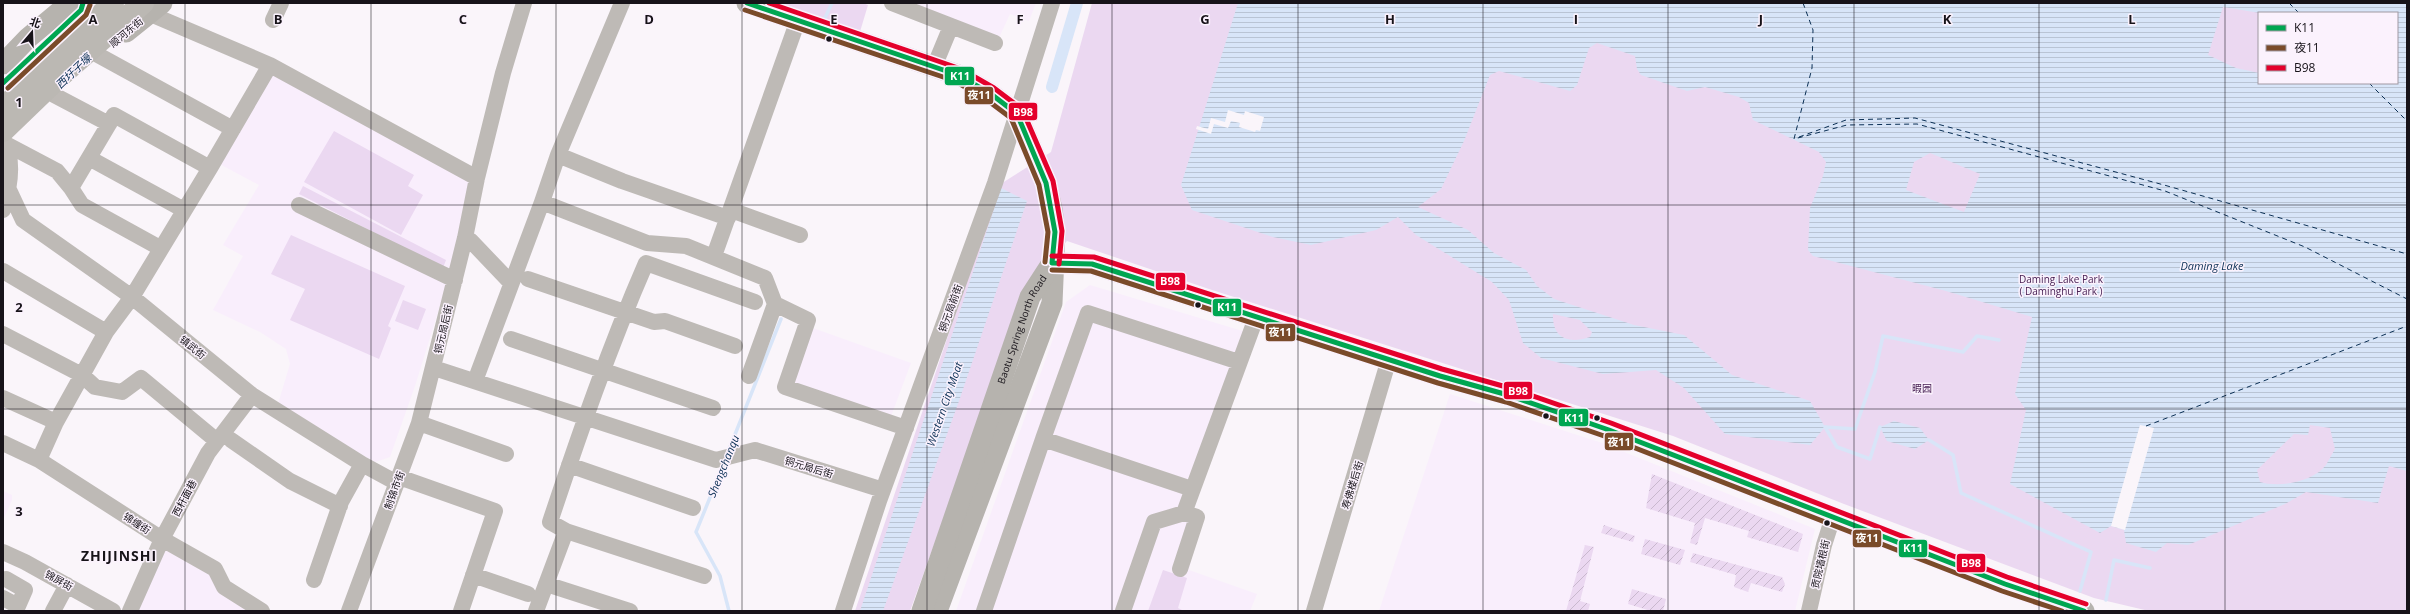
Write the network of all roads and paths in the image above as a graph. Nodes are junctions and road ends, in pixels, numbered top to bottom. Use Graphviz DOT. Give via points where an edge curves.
graph roads {
  1 [pos="70,3"];
  2 [pos="112,3"];
  3 [pos="280,3"];
  4 [pos="524,3"];
  5 [pos="622,3"];
  6 [pos="747,3"];
  7 [pos="892,3"];
  8 [pos="1052,3"];
  9 [pos="151,6"];
  10 [pos="273,20"];
  11 [pos="798,20"];
  12 [pos="951,26"];
  13 [pos="996,43"];
  14 [pos="98,55"];
  15 [pos="3,64"];
  16 [pos="270,65"];
  17 [pos="934,66"];
  18 [pos="54,95"];
  19 [pos="3,108"];
  20 [pos="1017,114"];
  21 [pos="108,124"];
  22 [pos="233,129"];
  23 [pos="3,140"];
  24 [pos="558,155"];
  25 [pos="89,158"];
  26 [pos="210,168"];
  27 [pos="476,178"];
  28 [pos="71,188"];
  29 [pos="9,190"];
  30 [pos="542,202"];
  31 [pos="299,205"];
  32 [pos="3,210"];
  33 [pos="184,210"];
  34 [pos="729,214"];
  35 [pos="800,235"];
  36 [pos="465,238"];
  37 [pos="160,248"];
  38 [pos="714,256"];
  39 [pos="1052,263"];
  40 [pos="3,271"];
  41 [pos="528,279"];
  42 [pos="455,280"];
  43 [pos="511,283"];
  44 [pos="132,297"];
  45 [pos="755,302"];
  46 [pos="775,304"];
  47 [pos="624,313"];
  48 [pos="1253,326"];
  49 [pos="106,332"];
  50 [pos="3,334"];
  51 [pos="511,339"];
  52 [pos="735,346"];
  53 [pos="1239,362"];
  54 [pos="1388,363"];
  55 [pos="434,368"];
  56 [pos="603,372"];
  57 [pos="82,375"];
  58 [pos="749,376"];
  59 [pos="475,381"];
  60 [pos="252,395"];
  61 [pos="3,398"];
  62 [pos="713,408"];
  63 [pos="585,417"];
  64 [pos="56,422"];
  65 [pos="419,423"];
  66 [pos="906,428"];
  67 [pos="1043,438"];
  68 [pos="224,440"];
  69 [pos="3,443"];
  70 [pos="506,454"];
  71 [pos="39,460"];
  72 [pos="362,464"];
  73 [pos="569,465"];
  74 [pos="398,480"];
  75 [pos="1186,487"];
  76 [pos="883,490"];
  77 [pos="340,506"];
  78 [pos="693,508"];
  79 [pos="1184,513"];
  80 [pos="1831,521"];
  81 [pos="566,531"];
  82 [pos="162,539"];
  83 [pos="10,555"];
  84 [pos="1180,569"];
  85 [pos="473,575"];
  86 [pos="704,576"];
  87 [pos="314,580"];
  88 [pos="5,582"];
  89 [pos="546,584"];
  90 [pos="67,585"];
  91 [pos="528,594"];
  92 [pos="3,598"];
  93 [pos="53,611"];
  94 [pos="113,611"];
  95 [pos="130,611"];
  96 [pos="262,611"];
  97 [pos="349,611"];
  98 [pos="461,611"];
  99 [pos="536,611"];
  100 [pos="630,611"];
  101 [pos="843,611"];
  102 [pos="922,611"];
  103 [pos="937,611"];
  104 [pos="984,611"];
  105 [pos="1123,611"];
  106 [pos="1314,611"];
  107 [pos="1809,611"];
  108 [pos="2058,611"];
  109 [pos="2084,611"];
  1 -- 15 [label="main road" via="28,38"];
  2 -- 19 [label="highway"];
  3 -- 10 [label="street"];
  4 -- 27 [label="street, 铜元局后街" via="502,73"];
  5 -- 24 [label="street"];
  6 -- 11 [label="main road"];
  7 -- 12 [label="street"];
  8 -- 20 [label="street, 铜元局前街"];
  9 -- 14 [label="main road, 顺河东街"];
  9 -- 16 [label="street"];
  9 -- 23 [label="highway" via="85,53"];
  11 -- 17 [label="main road"];
  11 -- 34 [label="street"];
  12 -- 13 [label="street"];
  12 -- 17 [label="street"];
  14 -- 18 [label="main road, 顺河东街"];
  14 -- 22 [label="street"];
  16 -- 22 [label="street"];
  16 -- 27 [label="street"];
  17 -- 20 [label="main road" via="964,78"];
  18 -- 21 [label="street"];
  18 -- 23 [label="main road, 顺河东街"];
  20 -- 39 [label="main road" via="1046,183 1052,208 1055,232"];
  20 -- 66 [label="street, 铜元局前街" via="995,183"];
  21 -- 25 [label="street"];
  21 -- 26 [label="street" via="114,115"];
  22 -- 26 [label="street"];
  23 -- 28 [label="street" via="57,171"];
  23 -- 29 [label="street" via="10,168"];
  24 -- 30 [label="street"];
  24 -- 34 [label="street" via="622,181"];
  25 -- 28 [label="street"];
  25 -- 33 [label="street"];
  26 -- 33 [label="street"];
  27 -- 36 [label="street, 铜元局后街"];
  28 -- 37 [label="street" via="82,205"];
  29 -- 32 [label="street"];
  29 -- 44 [label="street, 镇武街" via="23,220"];
  30 -- 38 [label="street" via="647,243 686,246"];
  30 -- 43 [label="street"];
  31 -- 42 [label="street"];
  33 -- 37 [label="street"];
  34 -- 35 [label="street"];
  34 -- 38 [label="street"];
  36 -- 42 [label="street, 铜元局后街"];
  36 -- 43 [label="street" via="471,240"];
  37 -- 44 [label="street"];
  38 -- 46 [label="street" via="765,278"];
  39 -- 48 [label="main road"];
  39 -- 54 [label="main road" via="1092,264"];
  39 -- 102 [label="main road, Baotu Spring North Road" via="1030,297"];
  39 -- 103 [label="main road, Baotu Spring North Road" via="1052,303"];
  40 -- 49 [label="street"];
  41 -- 47 [label="street"];
  42 -- 55 [label="street, 铜元局后街"];
  43 -- 59 [label="street"];
  44 -- 49 [label="street"];
  44 -- 60 [label="street, 镇武街"];
  45 -- 47 [label="street" via="646,263"];
  46 -- 58 [label="street"];
  46 -- 66 [label="street" via="808,320 785,387"];
  47 -- 52 [label="street" via="654,322 665,321"];
  47 -- 56 [label="street"];
  48 -- 53 [label="street"];
  48 -- 54 [label="main road"];
  49 -- 57 [label="street"];
  50 -- 57 [label="street"];
  51 -- 56 [label="street"];
  53 -- 67 [label="street" via="1088,313"];
  53 -- 79 [label="street"];
  54 -- 80 [label="main road"];
  54 -- 106 [label="street, 寿佛楼后街"];
  55 -- 59 [label="street, 铜元局后街"];
  55 -- 65 [label="street, 制锦市街"];
  56 -- 62 [label="street"];
  56 -- 63 [label="street"];
  57 -- 64 [label="street"];
  57 -- 68 [label="street" via="95,387 122,392 141,378"];
  59 -- 63 [label="street, 铜元局后街"];
  60 -- 68 [label="street, 西杆面巷"];
  60 -- 72 [label="street, 镇武街"];
  61 -- 64 [label="street"];
  63 -- 73 [label="street"];
  63 -- 76 [label="street, 铜元局后街" via="716,460 755,450"];
  64 -- 71 [label="street"];
  65 -- 70 [label="street"];
  65 -- 74 [label="street, 制锦市街"];
  66 -- 76 [label="street, 铜元局前街"];
  67 -- 75 [label="street"];
  67 -- 104 [label="street"];
  68 -- 77 [label="street" via="290,481"];
  68 -- 82 [label="street, 西杆面巷" via="208,453"];
  69 -- 71 [label="street, 锦缠街"];
  71 -- 82 [label="street, 锦缠街"];
  72 -- 74 [label="street, 镇武街"];
  72 -- 77 [label="street"];
  73 -- 78 [label="street"];
  73 -- 81 [label="street" via="550,522"];
  74 -- 85 [label="street, 镇武街" via="495,512"];
  74 -- 97 [label="street, 制锦市街"];
  76 -- 101 [label="street, 铜元局前街"];
  77 -- 87 [label="street"];
  79 -- 84 [label="street" via="1197,517"];
  79 -- 105 [label="street" via="1154,522"];
  80 -- 107 [label="street, 贡院墙根街"];
  80 -- 108 [label="main road" via="1969,580"];
  80 -- 109 [label="main road"];
  81 -- 86 [label="street"];
  81 -- 89 [label="street"];
  82 -- 95 [label="street, 西杆面巷"];
  82 -- 96 [label="street, 锦缠街" via="214,569 224,587"];
  83 -- 88 [label="street"];
  83 -- 90 [label="street, 锦屏街"];
  85 -- 91 [label="street"];
  85 -- 98 [label="street"];
  88 -- 92 [label="street" via="25,590 18,606"];
  89 -- 99 [label="street"];
  89 -- 100 [label="street"];
  90 -- 93 [label="street"];
  90 -- 94 [label="street, 锦屏街"];
}
